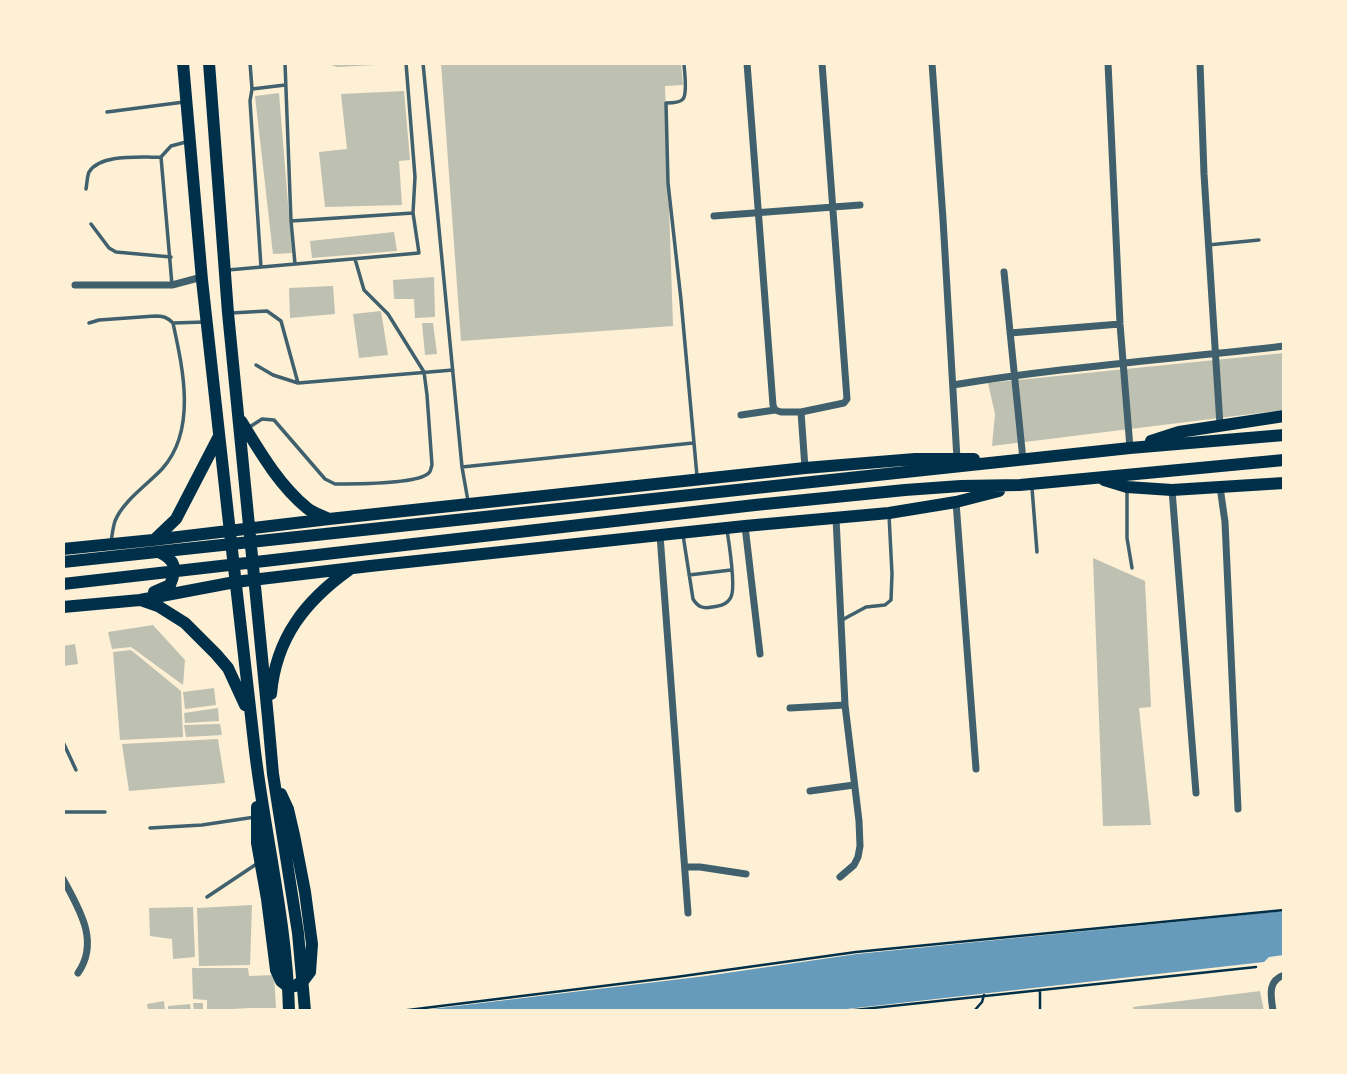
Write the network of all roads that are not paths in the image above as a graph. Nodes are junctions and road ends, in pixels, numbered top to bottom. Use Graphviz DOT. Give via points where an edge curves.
graph roads {
  1 [pos="183,63"];
  2 [pos="209,63"];
  3 [pos="250,63"];
  4 [pos="285,63"];
  5 [pos="406,63"];
  6 [pos="423,63"];
  7 [pos="684,63"];
  8 [pos="747,63"];
  9 [pos="822,63"];
  10 [pos="932,63"];
  11 [pos="1108,63"];
  12 [pos="1200,63"];
  13 [pos="285,85"];
  14 [pos="252,89"];
  15 [pos="187,101"];
  16 [pos="107,112"];
  17 [pos="190,141"];
  18 [pos="161,156"];
  19 [pos="86,189"];
  20 [pos="860,205"];
  21 [pos="833,207"];
  22 [pos="413,213"];
  23 [pos="758,213"];
  24 [pos="714,216"];
  25 [pos="290,221"];
  26 [pos="91,225"];
  27 [pos="1258,240"];
  28 [pos="1208,245"];
  29 [pos="171,257"];
  30 [pos="355,258"];
  31 [pos="295,264"];
  32 [pos="261,267"];
  33 [pos="225,270"];
  34 [pos="1004,272"];
  35 [pos="202,277"];
  36 [pos="75,285"];
  37 [pos="172,285"];
  38 [pos="228,313"];
  39 [pos="207,322"];
  40 [pos="89,323"];
  41 [pos="173,323"];
  42 [pos="1120,324"];
  43 [pos="1010,332"];
  44 [pos="1284,346"];
  45 [pos="1215,354"];
  46 [pos="1124,362"];
  47 [pos="256,365"];
  48 [pos="453,370"];
  49 [pos="424,372"];
  50 [pos="1015,375"];
  51 [pos="298,383"];
  52 [pos="953,385"];
  53 [pos="775,410"];
  54 [pos="801,412"];
  55 [pos="741,415"];
  56 [pos="1284,416"];
  57 [pos="243,423"];
  58 [pos="1220,425"];
  59 [pos="1284,435"];
  60 [pos="219,437"];
  61 [pos="693,443"];
  62 [pos="1130,448"];
  63 [pos="957,459"];
  64 [pos="1023,460"];
  65 [pos="1284,460"];
  66 [pos="462,467"];
  67 [pos="805,468"];
  68 [pos="1097,478"];
  69 [pos="697,480"];
  70 [pos="1284,482"];
  71 [pos="1026,485"];
  72 [pos="1127,487"];
  73 [pos="1220,487"];
  74 [pos="1172,490"];
  75 [pos="956,502"];
  76 [pos="468,503"];
  77 [pos="889,513"];
  78 [pos="368,515"];
  79 [pos="836,518"];
  80 [pos="328,519"];
  81 [pos="745,526"];
  82 [pos="249,528"];
  83 [pos="727,528"];
  84 [pos="229,531"];
  85 [pos="683,533"];
  86 [pos="660,535"];
  87 [pos="153,540"];
  88 [pos="116,544"];
  89 [pos="63,549"];
  90 [pos="1037,552"];
  91 [pos="63,562"];
  92 [pos="370,566"];
  93 [pos="351,568"];
  94 [pos="1132,568"];
  95 [pos="731,570"];
  96 [pos="689,575"];
  97 [pos="254,580"];
  98 [pos="235,582"];
  99 [pos="63,584"];
  100 [pos="141,600"];
  101 [pos="116,602"];
  102 [pos="63,607"];
  103 [pos="841,620"];
  104 [pos="760,654"];
  105 [pos="845,705"];
  106 [pos="790,708"];
  107 [pos="268,718"];
  108 [pos="251,719"];
  109 [pos="63,742"];
  110 [pos="257,768"];
  111 [pos="976,769"];
  112 [pos="76,770"];
  113 [pos="273,774"];
  114 [pos="854,785"];
  115 [pos="810,791"];
  116 [pos="1196,793"];
  117 [pos="1238,809"];
  118 [pos="63,812"];
  119 [pos="105,812"];
  120 [pos="257,816"];
  121 [pos="150,828"];
  122 [pos="260,862"];
  123 [pos="686,867"];
  124 [pos="747,874"];
  125 [pos="840,877"];
  126 [pos="63,879"];
  127 [pos="207,897"];
  128 [pos="688,913"];
  129 [pos="78,973"];
  130 [pos="1284,975"];
  131 [pos="289,1011"];
  132 [pos="305,1011"];
  133 [pos="1273,1011"];
  1 -- 15 [label="main road"];
  2 -- 33 [label="main road"];
  3 -- 14 [label="lane"];
  4 -- 13 [label="lane"];
  5 -- 22 [label="lane" via="415,177"];
  6 -- 48 [label="lane"];
  7 -- 61 [label="lane" via="684,99 666,103 668,183"];
  8 -- 23 [label="street"];
  9 -- 21 [label="street"];
  10 -- 52 [label="street"];
  11 -- 42 [label="street"];
  12 -- 28 [label="street"];
  13 -- 14 [label="lane"];
  13 -- 25 [label="lane"];
  14 -- 32 [label="lane"];
  15 -- 16 [label="lane"];
  15 -- 17 [label="main road"];
  17 -- 18 [label="lane" via="171,146"];
  17 -- 35 [label="main road"];
  18 -- 19 [label="lane" via="98,164 88,174"];
  18 -- 29 [label="lane"];
  20 -- 21 [label="street"];
  21 -- 23 [label="street"];
  21 -- 54 [label="street" via="847,399"];
  22 -- 25 [label="lane"];
  22 -- 30 [label="lane" via="419,253"];
  23 -- 24 [label="street"];
  23 -- 53 [label="street"];
  25 -- 31 [label="lane"];
  26 -- 29 [label="lane" via="116,253"];
  27 -- 28 [label="lane"];
  28 -- 45 [label="street"];
  29 -- 37 [label="lane"];
  30 -- 31 [label="lane"];
  30 -- 49 [label="lane" via="364,289 388,314"];
  31 -- 32 [label="lane"];
  32 -- 33 [label="lane"];
  33 -- 38 [label="main road"];
  34 -- 43 [label="street"];
  35 -- 37 [label="street"];
  35 -- 39 [label="main road"];
  36 -- 37 [label="street"];
  38 -- 51 [label="lane" via="267,311 281,321"];
  38 -- 57 [label="main road"];
  39 -- 41 [label="lane"];
  39 -- 60 [label="main road"];
  40 -- 41 [label="lane" via="163,316"];
  41 -- 88 [label="lane" via="185,400 178,439 164,467 117,517"];
  42 -- 43 [label="street"];
  42 -- 46 [label="street"];
  43 -- 50 [label="street"];
  44 -- 45 [label="street"];
  45 -- 46 [label="street"];
  45 -- 58 [label="street"];
  46 -- 50 [label="street"];
  46 -- 62 [label="street"];
  47 -- 51 [label="lane"];
  48 -- 49 [label="lane"];
  48 -- 66 [label="lane"];
  49 -- 51 [label="lane"];
  49 -- 57 [label="lane" via="432,465 425,476 335,484 325,479 274,420"];
  50 -- 52 [label="street"];
  50 -- 64 [label="street"];
  52 -- 63 [label="street"];
  53 -- 54 [label="street"];
  53 -- 55 [label="street"];
  54 -- 67 [label="street"];
  56 -- 58 [label="main road"];
  57 -- 80 [label="main road" via="284,484 309,510"];
  57 -- 82 [label="main road"];
  58 -- 62 [label="main road"];
  59 -- 62 [label="main road"];
  60 -- 84 [label="main road"];
  60 -- 87 [label="main road" via="176,519"];
  61 -- 66 [label="lane"];
  61 -- 69 [label="lane"];
  62 -- 64 [label="main road"];
  63 -- 64 [label="main road"];
  63 -- 67 [label="main road"];
  64 -- 91 [label="main road"];
  65 -- 68 [label="main road"];
  66 -- 76 [label="lane"];
  67 -- 69 [label="main road"];
  68 -- 71 [label="main road"];
  68 -- 72 [label="main road"];
  69 -- 76 [label="main road"];
  70 -- 73 [label="main road"];
  71 -- 75 [label="main road"];
  71 -- 90 [label="lane"];
  71 -- 99 [label="main road" via="905,490 755,505"];
  72 -- 74 [label="main road"];
  72 -- 94 [label="lane"];
  73 -- 74 [label="main road"];
  73 -- 117 [label="street"];
  74 -- 116 [label="street"];
  75 -- 77 [label="main road"];
  75 -- 111 [label="street"];
  76 -- 78 [label="main road"];
  77 -- 79 [label="main road"];
  77 -- 103 [label="lane" via="891,600"];
  78 -- 80 [label="main road"];
  78 -- 92 [label="main road" via="311,540 305,553 317,563"];
  79 -- 81 [label="main road"];
  79 -- 103 [label="street"];
  80 -- 82 [label="main road"];
  81 -- 83 [label="main road"];
  81 -- 104 [label="street"];
  82 -- 84 [label="main road"];
  82 -- 97 [label="main road"];
  83 -- 85 [label="main road"];
  83 -- 95 [label="lane"];
  84 -- 87 [label="main road"];
  84 -- 98 [label="main road"];
  85 -- 86 [label="main road"];
  85 -- 96 [label="lane"];
  86 -- 92 [label="main road"];
  86 -- 123 [label="street"];
  87 -- 88 [label="main road"];
  88 -- 89 [label="main road"];
  88 -- 101 [label="main road" via="167,555 175,574 162,589"];
  92 -- 93 [label="main road"];
  93 -- 97 [label="main road"];
  93 -- 107 [label="main road" via="314,598 290,631 275,664"];
  95 -- 96 [label="lane"];
  95 -- 96 [label="lane" via="731,597 721,606 706,608 695,603"];
  97 -- 98 [label="main road"];
  97 -- 107 [label="main road"];
  98 -- 100 [label="main road"];
  98 -- 108 [label="main road"];
  100 -- 101 [label="main road"];
  100 -- 108 [label="main road" via="185,623 216,654 228,668"];
  101 -- 102 [label="main road"];
  103 -- 105 [label="street"];
  105 -- 106 [label="street"];
  105 -- 114 [label="street"];
  107 -- 113 [label="main road"];
  108 -- 110 [label="main road"];
  109 -- 112 [label="lane"];
  110 -- 120 [label="main road"];
  110 -- 131 [label="main road"];
  113 -- 122 [label="main road" via="294,835 312,944 310,972 295,986 281,981 276,970"];
  113 -- 132 [label="main road"];
  114 -- 115 [label="street"];
  114 -- 125 [label="street" via="860,846 854,865"];
  118 -- 119 [label="lane"];
  120 -- 121 [label="lane"];
  120 -- 122 [label="main road"];
  122 -- 127 [label="lane"];
  123 -- 124 [label="street"];
  123 -- 128 [label="street"];
  126 -- 129 [label="street" via="79,907 88,943"];
  130 -- 133 [label="street" via="1271,986"];
}
